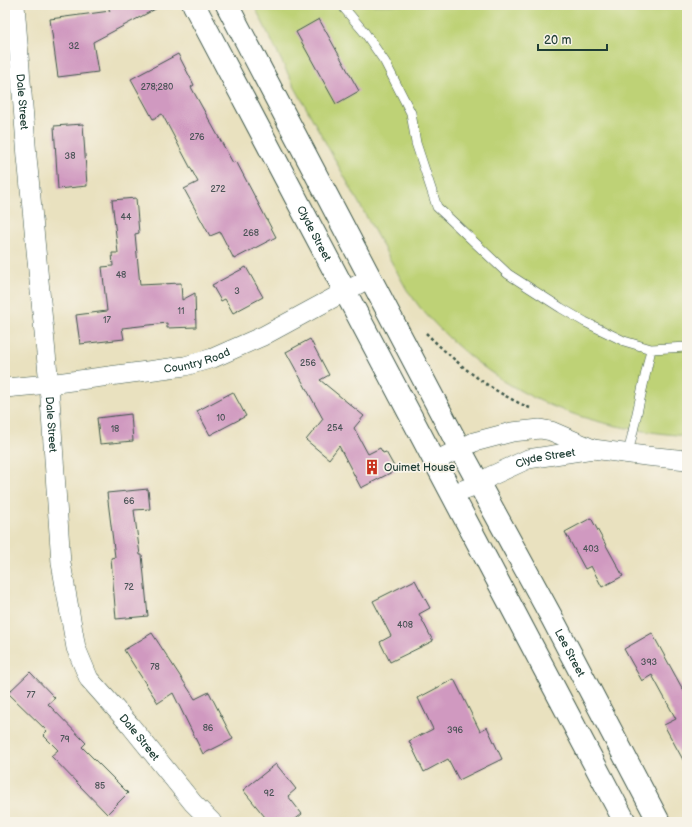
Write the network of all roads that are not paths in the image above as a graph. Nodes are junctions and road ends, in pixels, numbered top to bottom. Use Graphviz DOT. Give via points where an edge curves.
graph roads {
  1 [pos="15,5"];
  2 [pos="194,5"];
  3 [pos="227,5"];
  4 [pos="344,8"];
  5 [pos="370,278"];
  6 [pos="345,291"];
  7 [pos="687,347"];
  8 [pos="651,349"];
  9 [pos="49,384"];
  10 [pos="5,388"];
  11 [pos="460,449"];
  12 [pos="593,449"];
  13 [pos="628,454"];
  14 [pos="687,460"];
  15 [pos="434,461"];
  16 [pos="479,484"];
  17 [pos="452,494"];
  18 [pos="193,804"];
  19 [pos="191,822"];
  20 [pos="212,822"];
  21 [pos="625,822"];
  22 [pos="659,822"];
  1 -- 9 [label="street, Dale Street"];
  2 -- 6 [label="main road, Clyde Street"];
  3 -- 5 [label="main road"];
  4 -- 8 [label="lane" via="385,62 411,113 416,143 438,207 508,274 585,322 624,341"];
  5 -- 6 [label="street, Country Road"];
  5 -- 11 [label="main road"];
  6 -- 9 [label="street, Country Road" via="263,336 213,358 185,366"];
  6 -- 15 [label="main road, Clyde Street"];
  7 -- 8 [label="lane"];
  8 -- 13 [label="lane"];
  9 -- 10 [label="street, Country Road"];
  9 -- 18 [label="street, Dale Street" via="61,563 76,648 89,679 130,725"];
  11 -- 12 [label="street, Clyde Street" via="474,442 512,432 540,429 551,431"];
  11 -- 15 [label="street, Clyde Street"];
  11 -- 16 [label="main road"];
  12 -- 13 [label="street, Clyde Street"];
  12 -- 16 [label="street, Clyde Street" via="528,459"];
  13 -- 14 [label="street, Clyde Street"];
  15 -- 17 [label="main road, Clyde Street"];
  16 -- 17 [label="street, Clyde Street"];
  16 -- 22 [label="main road, Lee Street"];
  17 -- 21 [label="main road"];
  18 -- 19 [label="street"];
  18 -- 20 [label="street, Dale Street"];
}
